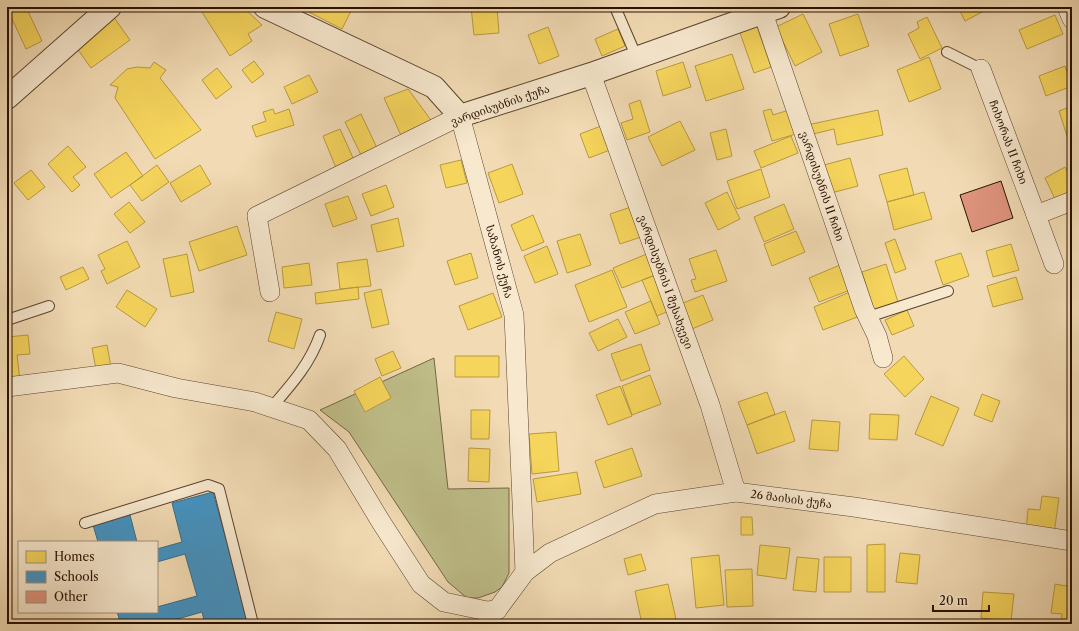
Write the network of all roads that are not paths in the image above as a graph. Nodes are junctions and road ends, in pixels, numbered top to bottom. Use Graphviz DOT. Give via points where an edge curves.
graph roads {
  1 [pos="110,7"];
  2 [pos="265,7"];
  3 [pos="615,7"];
  4 [pos="1068,7"];
  5 [pos="771,10"];
  6 [pos="1072,19"];
  7 [pos="948,52"];
  8 [pos="637,58"];
  9 [pos="981,69"];
  10 [pos="591,74"];
  11 [pos="7,98"];
  12 [pos="460,116"];
  13 [pos="1072,201"];
  14 [pos="1036,214"];
  15 [pos="1054,264"];
  16 [pos="948,291"];
  17 [pos="270,292"];
  18 [pos="49,306"];
  19 [pos="868,317"];
  20 [pos="7,320"];
  21 [pos="320,335"];
  22 [pos="883,358"];
  23 [pos="7,387"];
  24 [pos="271,408"];
  25 [pos="736,492"];
  26 [pos="85,523"];
  27 [pos="1072,541"];
  28 [pos="525,572"];
  29 [pos="501,617"];
  30 [pos="253,624"];
  1 -- 11 [label="street"];
  2 -- 12 [label="street, საზანოს ქუჩა" via="434,87"];
  3 -- 8 [label="lane"];
  4 -- 6 [label="street"];
  5 -- 8 [label="street, ვარდისუბნის ქუჩა"];
  5 -- 19 [label="street, ვარდისუბნის II ჩიხი"];
  7 -- 9 [label="lane"];
  8 -- 10 [label="street, ვარდისუბნის ქუჩა"];
  9 -- 14 [label="street, ჩიხორას II ჩიხი"];
  10 -- 12 [label="street, ვარდისუბნის ქუჩა"];
  10 -- 25 [label="street, ვარდისუბნის I შესახვევი" via="710,405"];
  12 -- 17 [label="street, ვარდისუბნის ქუჩა" via="258,216"];
  12 -- 28 [label="street, საზანოს ქუჩა" via="514,315"];
  13 -- 14 [label="street"];
  14 -- 15 [label="street, ჩიხორას II ჩიხი"];
  16 -- 19 [label="lane"];
  18 -- 20 [label="lane"];
  19 -- 22 [label="street, ვარდისუბნის II ჩიხი"];
  21 -- 24 [label="lane" via="315,350 303,370"];
  23 -- 24 [label="street" via="118,373 176,388 255,402"];
  24 -- 29 [label="street" via="309,420 337,449 421,584 444,602"];
  25 -- 27 [label="street, 26 მაისის ქუჩა" via="854,507"];
  25 -- 28 [label="street, 26 მაისის ქუჩა" via="655,504 550,553"];
  26 -- 30 [label="lane" via="208,485 219,489"];
  28 -- 29 [label="street"];
}
